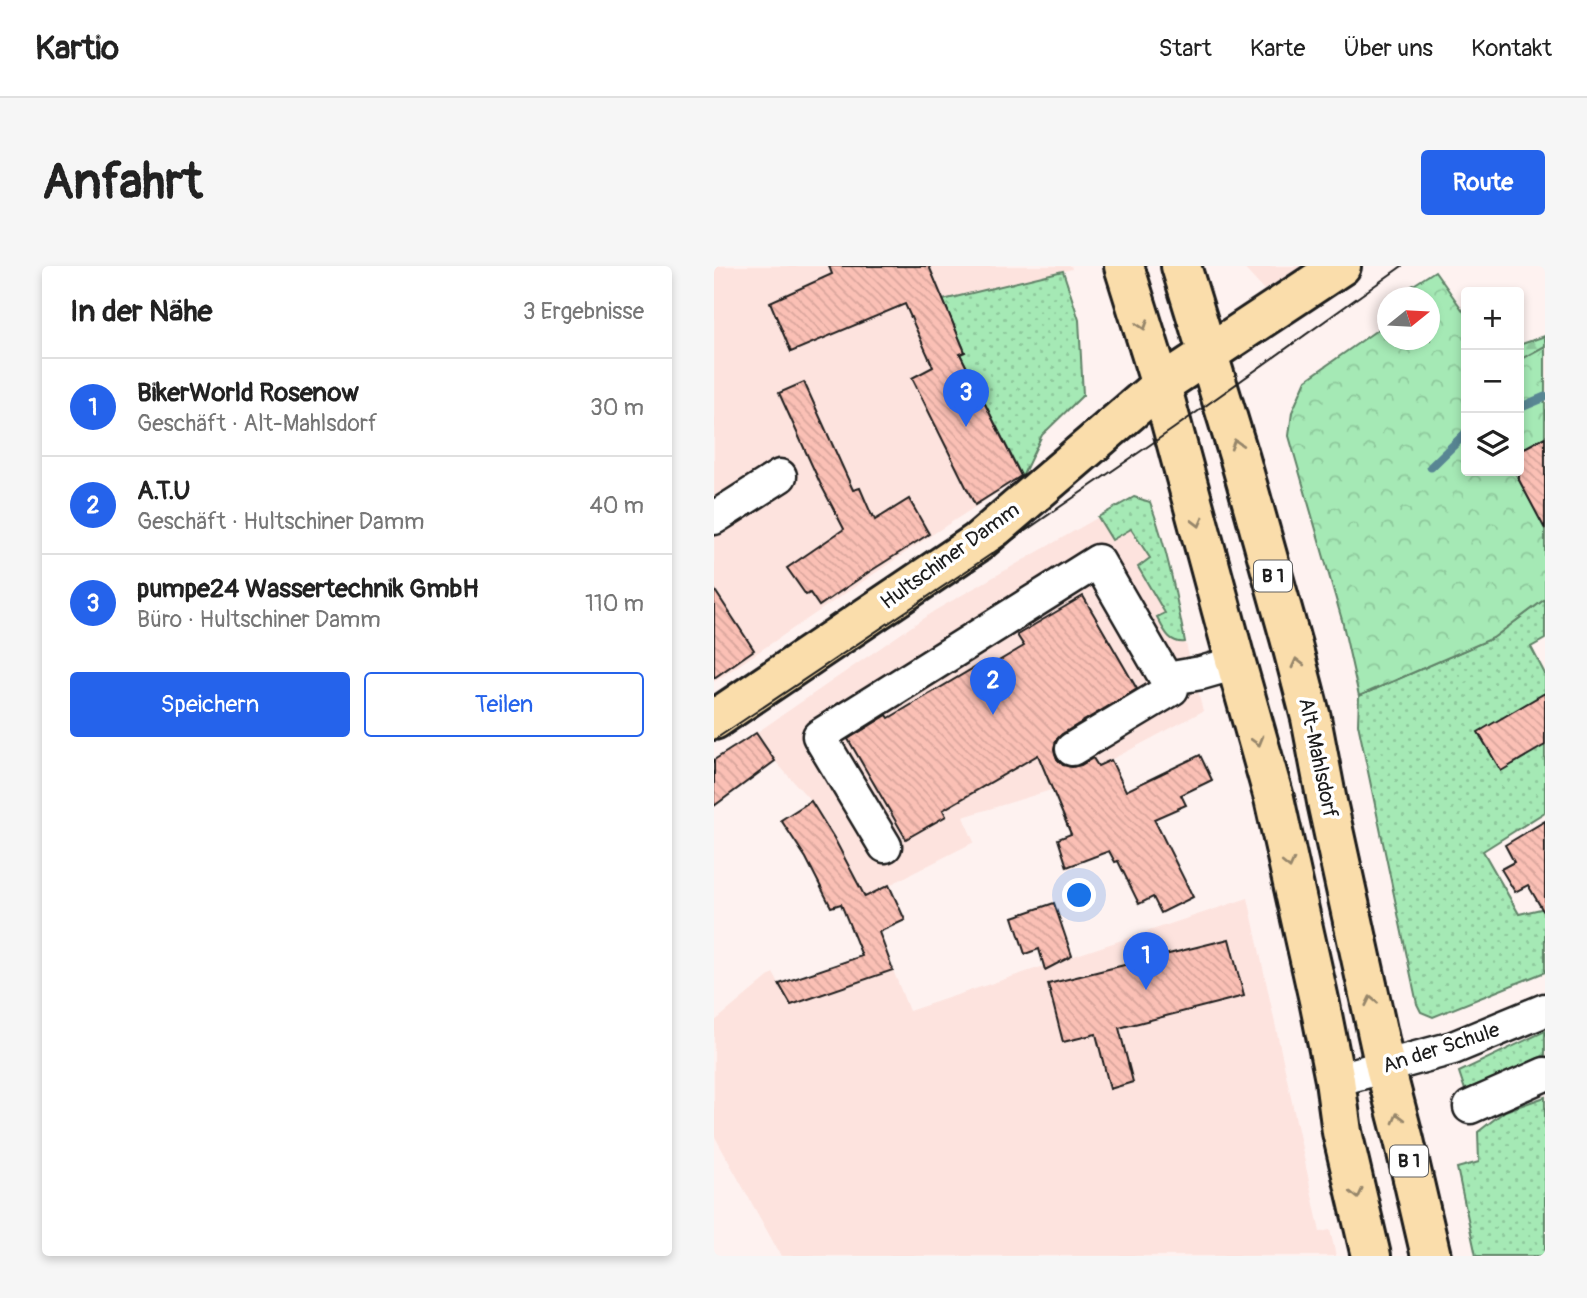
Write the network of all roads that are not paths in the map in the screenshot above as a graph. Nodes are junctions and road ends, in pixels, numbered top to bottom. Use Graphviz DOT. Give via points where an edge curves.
graph roads {
  1 [pos="1124,266"];
  2 [pos="1181,266"];
  3 [pos="1341,266"];
  4 [pos="1209,353"];
  5 [pos="1161,385"];
  6 [pos="780,476"];
  7 [pos="714,518"];
  8 [pos="1236,663"];
  9 [pos="1167,679"];
  10 [pos="714,720"];
  11 [pos="1072,748"];
  12 [pos="885,846"];
  13 [pos="1545,1010"];
  14 [pos="1385,1067"];
  15 [pos="1545,1074"];
  16 [pos="1335,1080"];
  17 [pos="1470,1107"];
  18 [pos="1371,1256"];
  19 [pos="1431,1256"];
  1 -- 5 [label="main road, one-way"];
  2 -- 4 [label="main road, Alt-Mahlsdorf / B 1"];
  3 -- 4 [label="main road, Hultschiner Damm"];
  4 -- 5 [label="main road, Hultschiner Damm"];
  14 -- 4 [label="main road, Alt-Mahlsdorf / B 1, one-way" via="1311,718"];
  5 -- 8 [label="main road, one-way"];
  5 -- 10 [label="main road, Hultschiner Damm" via="978,542"];
  6 -- 7 [label="street"];
  8 -- 9 [label="street"];
  8 -- 16 [label="main road, one-way" via="1274,798"];
  9 -- 11 [label="street" via="1172,689"];
  9 -- 12 [label="street" via="1098,561 819,736"];
  13 -- 14 [label="street, An der Schule" via="1453,1048"];
  14 -- 16 [label="street, An der Schule"];
  19 -- 14 [label="main road, Alt-Mahlsdorf / B 1, one-way"];
  15 -- 17 [label="street"];
  16 -- 18 [label="main road, one-way" via="1342,1132"];
}
